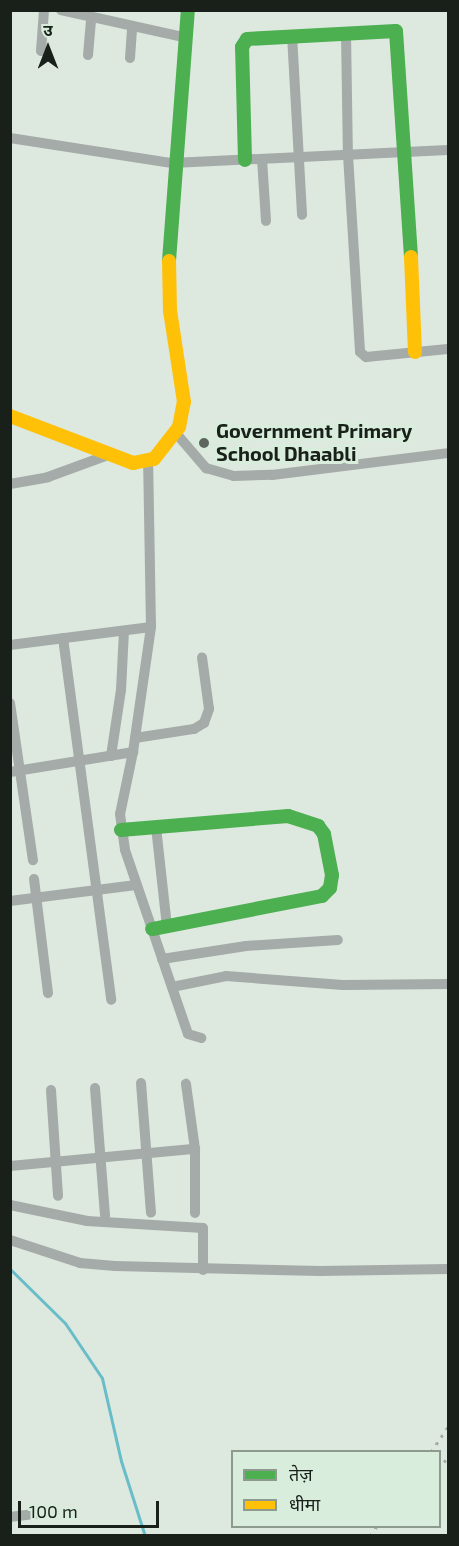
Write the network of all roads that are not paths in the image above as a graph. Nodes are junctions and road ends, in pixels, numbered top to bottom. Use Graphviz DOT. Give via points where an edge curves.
graph roads {
  1 [pos="44,10"];
  2 [pos="61,10"];
  3 [pos="188,10"];
  4 [pos="90,15"];
  5 [pos="132,26"];
  6 [pos="346,33"];
  7 [pos="292,35"];
  8 [pos="187,38"];
  9 [pos="41,51"];
  10 [pos="88,55"];
  11 [pos="130,58"];
  12 [pos="10,138"];
  13 [pos="448,150"];
  14 [pos="406,152"];
  15 [pos="348,155"];
  16 [pos="301,157"];
  17 [pos="261,159"];
  18 [pos="245,160"];
  19 [pos="172,163"];
  20 [pos="302,215"];
  21 [pos="266,221"];
  22 [pos="448,349"];
  23 [pos="415,352"];
  24 [pos="10,416"];
  25 [pos="175,432"];
  26 [pos="448,453"];
  27 [pos="108,455"];
  28 [pos="148,462"];
  29 [pos="10,484"];
  30 [pos="151,627"];
  31 [pos="124,631"];
  32 [pos="63,638"];
  33 [pos="10,645"];
  34 [pos="202,657"];
  35 [pos="10,703"];
  36 [pos="135,738"];
  37 [pos="133,752"];
  38 [pos="111,756"];
  39 [pos="81,762"];
  40 [pos="16,771"];
  41 [pos="156,827"];
  42 [pos="121,830"];
  43 [pos="33,860"];
  44 [pos="34,879"];
  45 [pos="136,885"];
  46 [pos="98,891"];
  47 [pos="36,898"];
  48 [pos="10,901"];
  49 [pos="167,926"];
  50 [pos="152,929"];
  51 [pos="338,940"];
  52 [pos="162,959"];
  53 [pos="448,984"];
  54 [pos="172,987"];
  55 [pos="48,993"];
  56 [pos="111,1000"];
  57 [pos="201,1038"];
  58 [pos="141,1083"];
  59 [pos="186,1084"];
  60 [pos="95,1088"];
  61 [pos="51,1090"];
  62 [pos="195,1149"];
  63 [pos="146,1154"];
  64 [pos="99,1158"];
  65 [pos="57,1162"];
  66 [pos="11,1165"];
  67 [pos="58,1196"];
  68 [pos="10,1205"];
  69 [pos="151,1213"];
  70 [pos="195,1213"];
  71 [pos="105,1216"];
  72 [pos="10,1240"];
  73 [pos="448,1269"];
  74 [pos="203,1270"];
  75 [pos="36,1514"];
  76 [pos="10,1517"];
  1 -- 9 [label="street"];
  2 -- 4 [label="street"];
  3 -- 8 [label="street"];
  4 -- 5 [label="street"];
  4 -- 10 [label="street"];
  5 -- 8 [label="street"];
  5 -- 11 [label="street"];
  6 -- 7 [label="street"];
  6 -- 14 [label="street" via="389,31 399,36"];
  6 -- 15 [label="street"];
  7 -- 16 [label="street"];
  7 -- 18 [label="street" via="247,39 242,47"];
  8 -- 19 [label="street"];
  12 -- 19 [label="street"];
  13 -- 14 [label="street"];
  14 -- 15 [label="street"];
  14 -- 23 [label="street"];
  15 -- 16 [label="street"];
  15 -- 23 [label="street" via="360,352 366,357"];
  16 -- 17 [label="street"];
  16 -- 20 [label="street"];
  17 -- 18 [label="street"];
  17 -- 21 [label="street"];
  18 -- 19 [label="street"];
  19 -- 25 [label="street" via="171,310 184,402 183,417"];
  22 -- 23 [label="street"];
  24 -- 27 [label="street"];
  25 -- 26 [label="street" via="206,468 234,476 272,475"];
  25 -- 28 [label="street"];
  27 -- 28 [label="street" via="133,463"];
  27 -- 29 [label="street" via="48,477"];
  28 -- 30 [label="street"];
  30 -- 31 [label="street"];
  30 -- 36 [label="street"];
  31 -- 32 [label="street"];
  31 -- 38 [label="street" via="121,690"];
  32 -- 33 [label="street"];
  32 -- 39 [label="street"];
  34 -- 36 [label="street" via="209,709 204,723 194,729"];
  35 -- 40 [label="street"];
  36 -- 37 [label="street"];
  37 -- 38 [label="street"];
  37 -- 42 [label="street" via="121,802"];
  38 -- 39 [label="street"];
  39 -- 40 [label="street"];
  39 -- 46 [label="street"];
  40 -- 43 [label="street"];
  41 -- 42 [label="street"];
  41 -- 49 [label="street"];
  41 -- 49 [label="street" via="288,816 305,819 324,834 332,875 330,888 322,896"];
  42 -- 45 [label="street"];
  44 -- 47 [label="street"];
  45 -- 46 [label="street"];
  45 -- 50 [label="street"];
  46 -- 47 [label="street"];
  46 -- 56 [label="street"];
  47 -- 48 [label="street"];
  47 -- 55 [label="street"];
  49 -- 50 [label="street"];
  50 -- 52 [label="street"];
  51 -- 52 [label="street" via="246,946"];
  52 -- 54 [label="street"];
  53 -- 54 [label="street" via="343,985 225,976"];
  54 -- 57 [label="street" via="188,1034"];
  58 -- 63 [label="street"];
  59 -- 62 [label="street"];
  60 -- 64 [label="street"];
  61 -- 65 [label="street"];
  62 -- 63 [label="street"];
  62 -- 70 [label="street"];
  63 -- 64 [label="street"];
  63 -- 69 [label="street"];
  64 -- 65 [label="street"];
  64 -- 71 [label="street"];
  65 -- 66 [label="street"];
  65 -- 67 [label="street"];
  68 -- 74 [label="street" via="87,1221 203,1228"];
  72 -- 74 [label="street" via="80,1263"];
  73 -- 74 [label="street"];
  75 -- 76 [label="street"];
}
